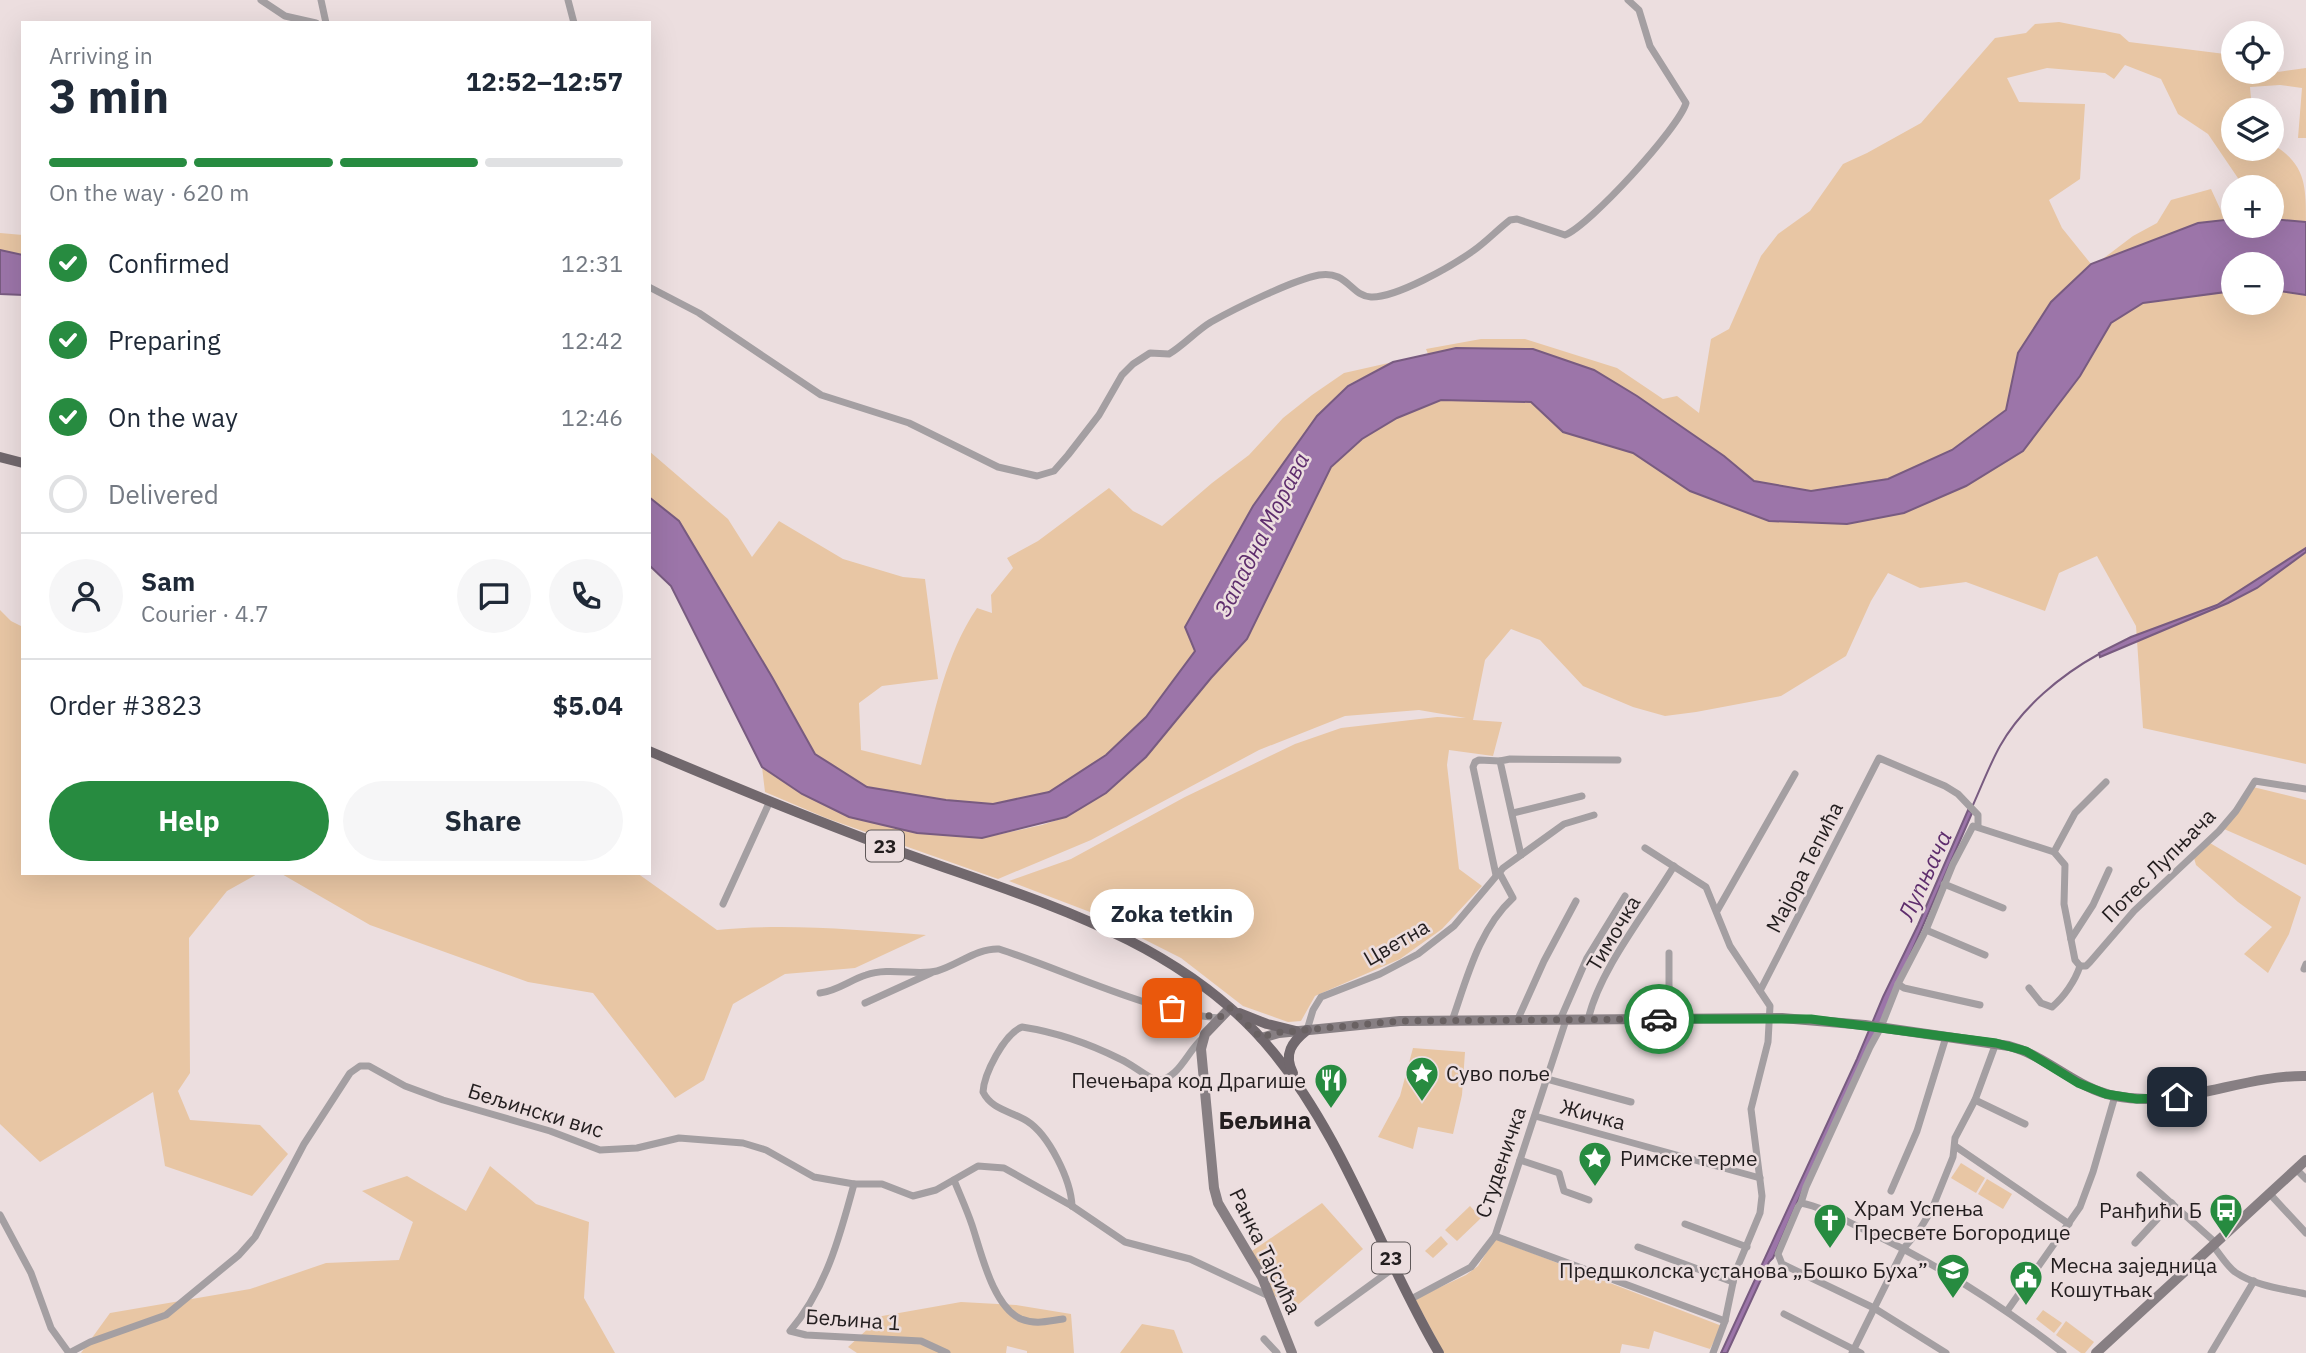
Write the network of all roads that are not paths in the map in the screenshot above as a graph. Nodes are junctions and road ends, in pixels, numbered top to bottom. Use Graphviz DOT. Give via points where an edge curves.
graph roads {
  1 [pos="261,0"];
  2 [pos="321,0"];
  3 [pos="568,0"];
  4 [pos="1629,0"];
  5 [pos="307,21"];
  6 [pos="326,21"];
  7 [pos="573,21"];
  8 [pos="651,288"];
  9 [pos="0,457"];
  10 [pos="21,462"];
  11 [pos="651,752"];
  12 [pos="1618,760"];
  13 [pos="1500,761"];
  14 [pos="1795,774"];
  15 [pos="2106,782"];
  16 [pos="2306,789"];
  17 [pos="1582,796"];
  18 [pos="769,801"];
  19 [pos="1513,813"];
  20 [pos="1594,815"];
  21 [pos="1978,826"];
  22 [pos="1645,848"];
  23 [pos="2054,852"];
  24 [pos="1521,855"];
  25 [pos="1674,866"];
  26 [pos="2109,870"];
  27 [pos="1498,873"];
  28 [pos="1944,884"];
  29 [pos="1625,896"];
  30 [pos="1576,901"];
  31 [pos="723,904"];
  32 [pos="2003,908"];
  33 [pos="1717,911"];
  34 [pos="1926,930"];
  35 [pos="2071,939"];
  36 [pos="1669,953"];
  37 [pos="1985,955"];
  38 [pos="2080,966"];
  39 [pos="935,971"];
  40 [pos="1898,984"];
  41 [pos="2029,988"];
  42 [pos="1760,991"];
  43 [pos="820,993"];
  44 [pos="865,1003"];
  45 [pos="1980,1004"];
  46 [pos="1232,1010"];
  47 [pos="1219,1018"];
  48 [pos="1771,1018"];
  49 [pos="1669,1019"];
  50 [pos="1563,1020"];
  51 [pos="1588,1020"];
  52 [pos="1452,1021"];
  53 [pos="1517,1021"];
  54 [pos="1879,1027"];
  55 [pos="1302,1030"];
  56 [pos="1946,1037"];
  57 [pos="1203,1038"];
  58 [pos="1261,1038"];
  59 [pos="1996,1043"];
  60 [pos="2306,1076"];
  61 [pos="1547,1079"];
  62 [pos="1296,1085"];
  63 [pos="2115,1096"];
  64 [pos="1975,1100"];
  65 [pos="1631,1102"];
  66 [pos="1535,1116"];
  67 [pos="2025,1124"];
  68 [pos="1955,1146"];
  69 [pos="1520,1160"];
  70 [pos="2306,1160"];
  71 [pos="2296,1168"];
  72 [pos="2140,1175"];
  73 [pos="1760,1178"];
  74 [pos="2306,1179"];
  75 [pos="954,1180"];
  76 [pos="855,1184"];
  77 [pos="1891,1191"];
  78 [pos="2269,1193"];
  79 [pos="1589,1200"];
  80 [pos="1801,1203"];
  81 [pos="2172,1203"];
  82 [pos="1072,1206"];
  83 [pos="0,1215"];
  84 [pos="1685,1224"];
  85 [pos="2070,1224"];
  86 [pos="2306,1233"];
  87 [pos="1495,1236"];
  88 [pos="2135,1243"];
  89 [pos="2214,1244"];
  90 [pos="1638,1247"];
  91 [pos="1746,1247"];
  92 [pos="1904,1248"];
  93 [pos="1395,1267"];
  94 [pos="2254,1281"];
  95 [pos="1733,1282"];
  96 [pos="2306,1294"];
  97 [pos="1271,1297"];
  98 [pos="1411,1298"];
  99 [pos="1874,1308"];
  100 [pos="2007,1311"];
  101 [pos="1784,1314"];
  102 [pos="1063,1319"];
  103 [pos="1725,1321"];
  104 [pos="1318,1322"];
  105 [pos="1264,1339"];
  106 [pos="1855,1352"];
  107 [pos="69,1353"];
  108 [pos="947,1353"];
  109 [pos="1277,1353"];
  110 [pos="1292,1353"];
  111 [pos="1439,1353"];
  112 [pos="1713,1353"];
  113 [pos="1946,1353"];
  114 [pos="2063,1353"];
  115 [pos="2096,1353"];
  116 [pos="2211,1353"];
  1 -- 5 [label="street" via="285,16"];
  2 -- 6 [label="street"];
  3 -- 7 [label="street"];
  4 -- 8 [label="street" via="1639,10 1650,46 1686,103 1618,192 1569,234 1510,220 1474,251 1395,291 1366,296 1342,277 1322,274 1241,307 1211,322 1169,354 1150,353 1133,364 1068,455 1046,475 998,467 909,422 821,395 699,313"];
  9 -- 10 [label="main road"];
  11 -- 18 [label="main road, 23"];
  12 -- 13 [label="street"];
  13 -- 19 [label="street"];
  13 -- 27 [label="street" via="1479,760 1473,767"];
  14 -- 33 [label="street"];
  15 -- 23 [label="street" via="2075,813"];
  16 -- 38 [label="street, Потес Лупњача" via="2255,781 2213,837 2134,911 2091,962"];
  17 -- 19 [label="street"];
  18 -- 31 [label="street"];
  18 -- 46 [label="main road, 23" via="1091,922 1164,959"];
  19 -- 24 [label="street"];
  20 -- 24 [label="street, Цветна" via="1567,822"];
  21 -- 23 [label="street"];
  21 -- 28 [label="street" via="1970,829"];
  21 -- 42 [label="street, Мајора Тепића" via="1978,815 1958,794 1879,759"];
  22 -- 25 [label="street"];
  23 -- 35 [label="street, Потес Лупњача" via="2066,868 2064,904"];
  24 -- 27 [label="street, Цветна"];
  25 -- 33 [label="street" via="1706,887"];
  25 -- 51 [label="street, Тимочка" via="1614,963"];
  26 -- 35 [label="street"];
  27 -- 52 [label="street" via="1513,898 1502,907 1480,945"];
  27 -- 55 [label="street, Цветна" via="1434,943 1388,971 1321,998"];
  28 -- 32 [label="street"];
  28 -- 34 [label="street"];
  29 -- 50 [label="street, Студеничка" via="1587,958"];
  30 -- 53 [label="street"];
  33 -- 42 [label="street" via="1731,946"];
  34 -- 37 [label="street"];
  34 -- 40 [label="street"];
  35 -- 38 [label="street, Потес Лупњача"];
  36 -- 49 [label="street"];
  38 -- 41 [label="street, Потес Лупњача" via="2052,1007 2041,1003"];
  39 -- 43 [label="street" via="866,975"];
  39 -- 44 [label="street"];
  39 -- 47 [label="street" via="999,949 1133,998"];
  40 -- 45 [label="street"];
  40 -- 54 [label="street"];
  42 -- 48 [label="street" via="1770,1006"];
  46 -- 47 [label="main road"];
  46 -- 55 [label="main road" via="1267,1024"];
  46 -- 58 [label="main road, 23"];
  47 -- 57 [label="main road"];
  48 -- 49 [label="main road"];
  48 -- 54 [label="main road"];
  48 -- 73 [label="street" via="1751,1109"];
  49 -- 51 [label="main road"];
  50 -- 51 [label="main road"];
  50 -- 53 [label="main road"];
  50 -- 61 [label="street, Студеничка"];
  52 -- 53 [label="main road"];
  52 -- 55 [label="main road"];
  54 -- 56 [label="main road"];
  54 -- 80 [label="street"];
  55 -- 58 [label="main road"];
  55 -- 62 [label="main road" via="1289,1050"];
  56 -- 59 [label="main road"];
  56 -- 77 [label="street" via="1917,1131"];
  57 -- 82 [label="street" via="1174,1074 1157,1081 1105,1052 1036,1029 1018,1028 1003,1044 982,1092 989,1102 1024,1120 1046,1139 1068,1186"];
  57 -- 97 [label="main road, Ранка Тајсића" via="1214,1188"];
  58 -- 62 [label="main road, 23"];
  59 -- 63 [label="main road" via="2026,1051 2078,1083"];
  59 -- 64 [label="street"];
  60 -- 63 [label="main road" via="2265,1078 2177,1097"];
  61 -- 65 [label="street"];
  61 -- 66 [label="street, Студеничка"];
  62 -- 93 [label="main road, 23" via="1329,1138"];
  63 -- 85 [label="street" via="2091,1180"];
  64 -- 67 [label="street"];
  64 -- 68 [label="street"];
  66 -- 69 [label="street, Студеничка"];
  66 -- 73 [label="street, Жичка"];
  68 -- 85 [label="street"];
  68 -- 92 [label="street" via="1932,1209"];
  69 -- 79 [label="street" via="1559,1173 1564,1191"];
  69 -- 87 [label="street, Студеничка"];
  70 -- 71 [label="main road"];
  71 -- 74 [label="street"];
  71 -- 78 [label="main road"];
  72 -- 81 [label="street"];
  73 -- 91 [label="street" via="1761,1208"];
  75 -- 76 [label="street, Бељински вис" via="913,1196 882,1184"];
  75 -- 82 [label="street, Бељински вис" via="978,1166 995,1166 1018,1174"];
  75 -- 102 [label="street" via="979,1252 1007,1308 1036,1323"];
  76 -- 107 [label="street, Бељински вис" via="814,1177 766,1150 743,1143 679,1138 637,1148 600,1150 443,1100 360,1066 350,1073 304,1144 255,1237 239,1255 166,1315"];
  76 -- 108 [label="street, Бељина 1" via="817,1293 790,1331 921,1341"];
  78 -- 86 [label="street"];
  78 -- 89 [label="main road"];
  80 -- 92 [label="street"];
  80 -- 99 [label="street" via="1779,1248 1778,1260"];
  81 -- 88 [label="street"];
  81 -- 89 [label="street"];
  82 -- 97 [label="street, Бељински вис" via="1125,1242 1190,1259"];
  83 -- 107 [label="street" via="31,1273 51,1328"];
  84 -- 91 [label="street"];
  85 -- 100 [label="street"];
  87 -- 98 [label="street, Студеничка" via="1471,1267"];
  87 -- 103 [label="street"];
  89 -- 94 [label="street" via="2234,1271"];
  89 -- 115 [label="main road"];
  90 -- 95 [label="street"];
  91 -- 95 [label="street"];
  92 -- 99 [label="street"];
  92 -- 100 [label="street"];
  93 -- 98 [label="main road, 23"];
  93 -- 104 [label="street"];
  94 -- 96 [label="street"];
  94 -- 116 [label="street"];
  95 -- 103 [label="street"];
  97 -- 110 [label="main road, Ранка Тајсића"];
  98 -- 111 [label="main road, 23"];
  99 -- 106 [label="street"];
  99 -- 113 [label="street"];
  100 -- 114 [label="street"];
  101 -- 106 [label="street"];
  103 -- 112 [label="street"];
  105 -- 109 [label="street"];
}
